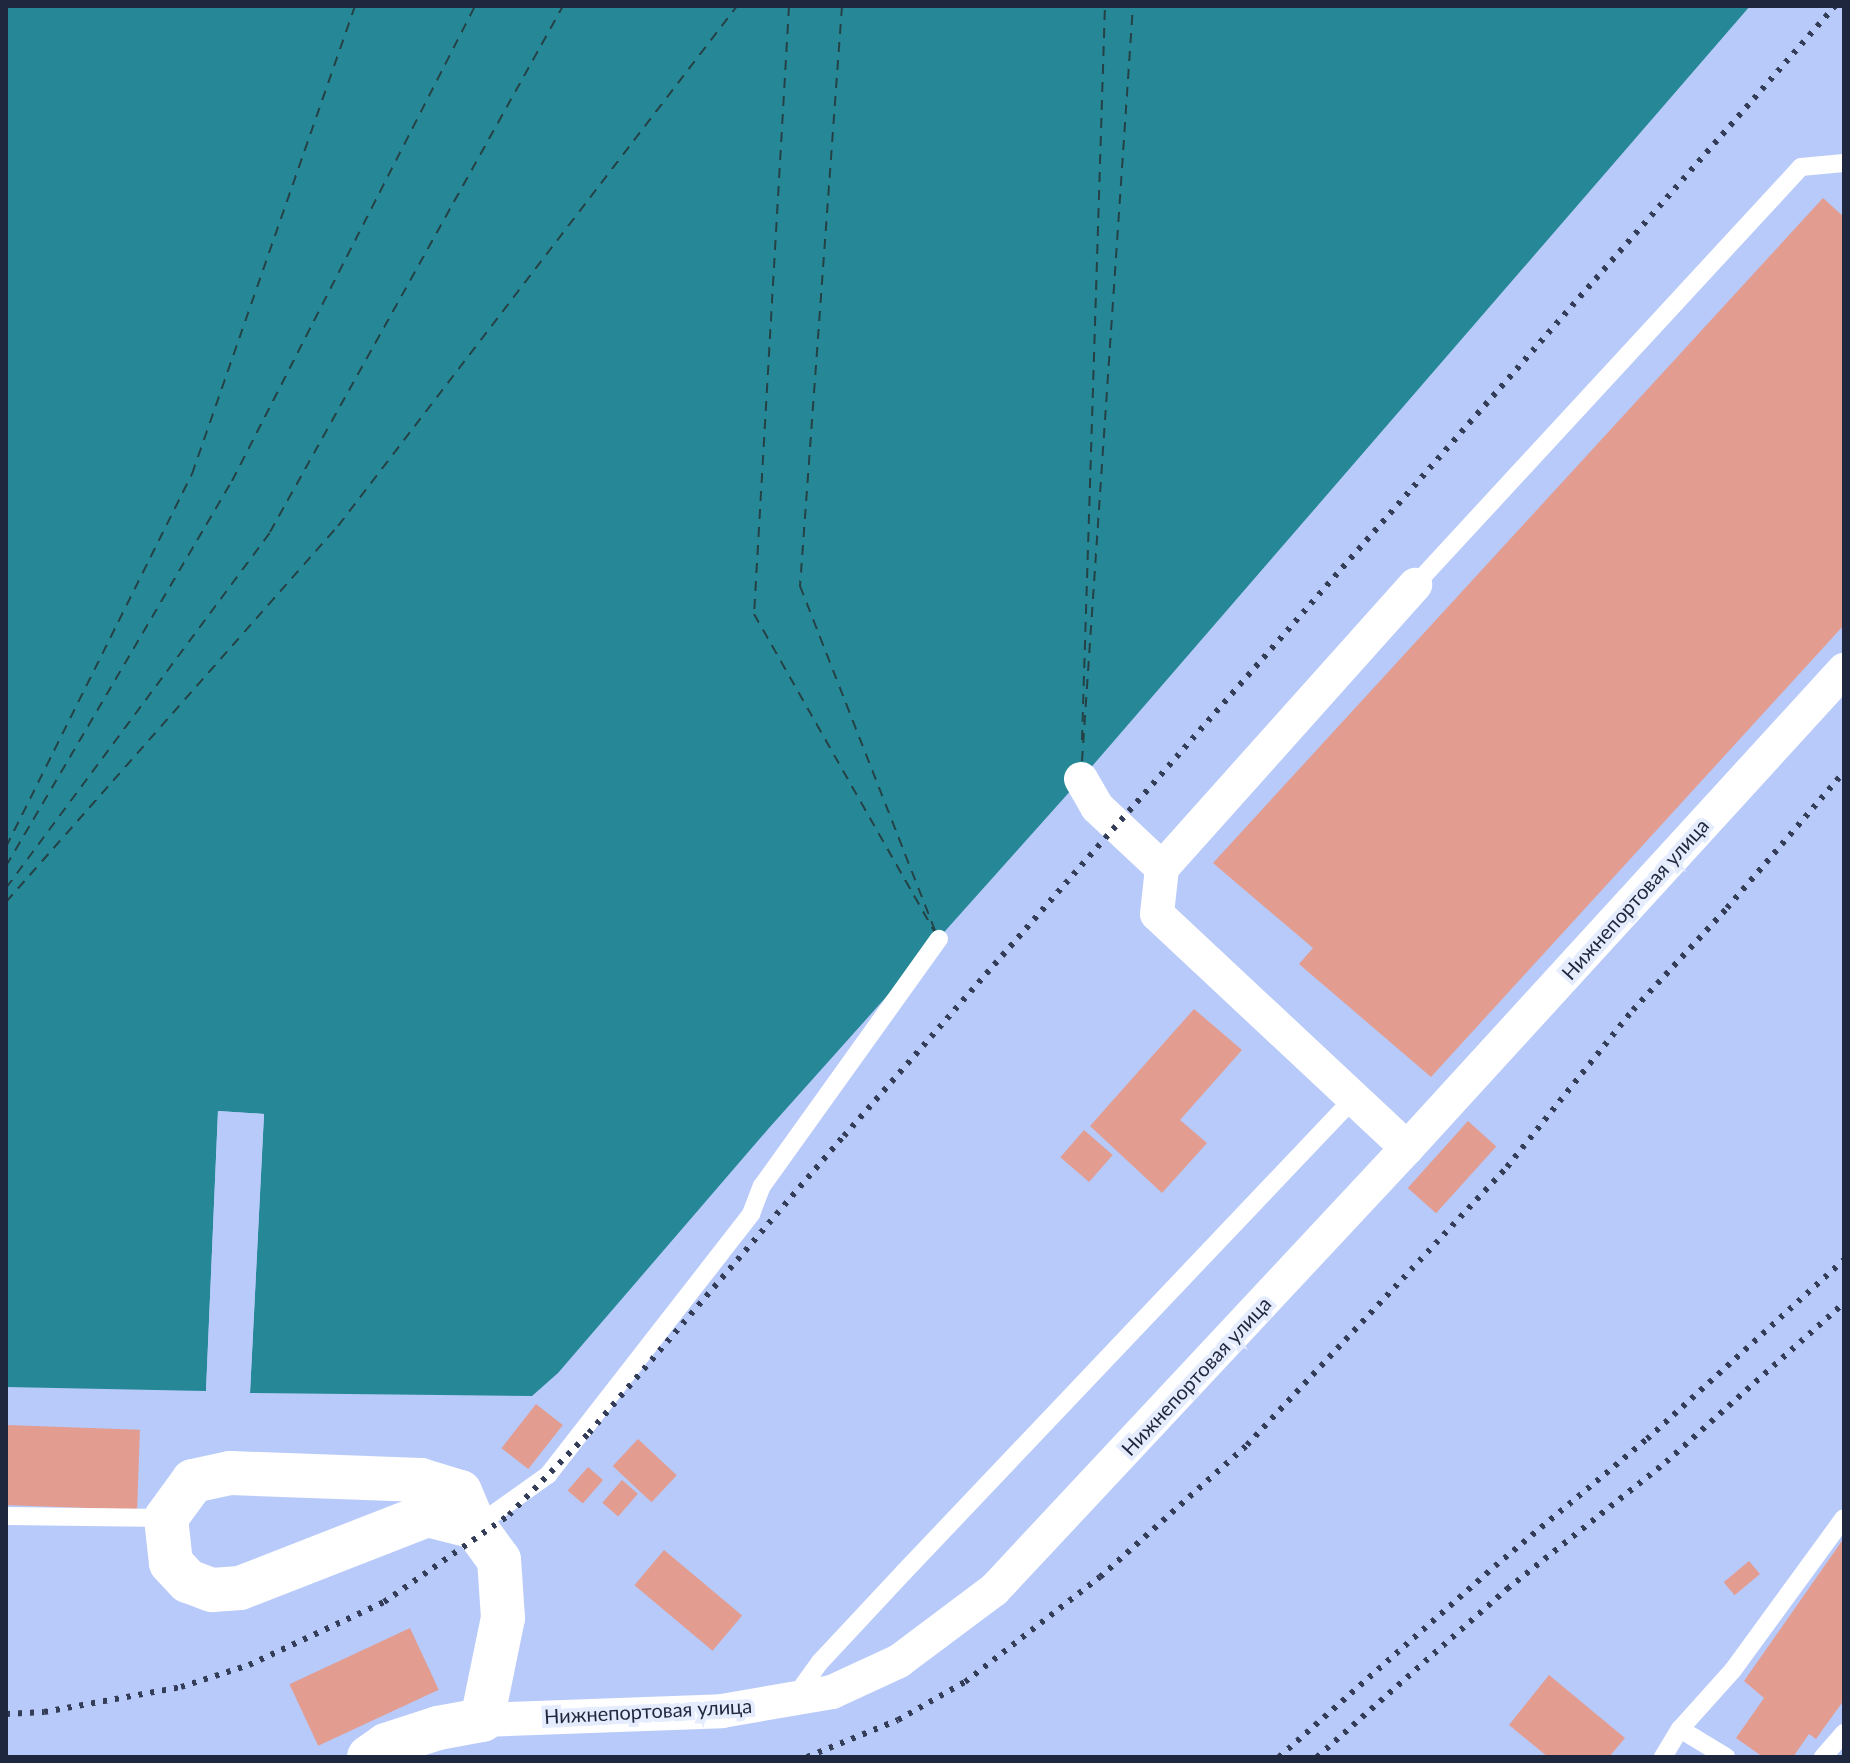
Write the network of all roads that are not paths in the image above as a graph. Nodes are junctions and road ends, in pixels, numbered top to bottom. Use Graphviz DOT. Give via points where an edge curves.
graph roads {
  1 [pos="1844,163"];
  2 [pos="1415,585"];
  3 [pos="1844,670"];
  4 [pos="1081,779"];
  5 [pos="1162,868"];
  6 [pos="939,939"];
  7 [pos="1354,1098"];
  8 [pos="1407,1148"];
  9 [pos="6,1516"];
  10 [pos="166,1518"];
  11 [pos="1844,1518"];
  12 [pos="475,1527"];
  13 [pos="792,1702"];
  14 [pos="482,1720"];
  15 [pos="1680,1729"];
  16 [pos="1844,1733"];
  17 [pos="369,1757"];
  18 [pos="1663,1757"];
  19 [pos="1726,1757"];
  20 [pos="1823,1757"];
  1 -- 2 [label="lane" via="1801,167"];
  2 -- 5 [label="street"];
  3 -- 8 [label="street, Нижнепортовая улица"];
  4 -- 5 [label="street" via="1097,807"];
  5 -- 7 [label="street" via="1157,914"];
  6 -- 12 [label="lane" via="762,1186 751,1214 548,1475"];
  7 -- 8 [label="street"];
  7 -- 13 [label="lane" via="820,1662"];
  8 -- 13 [label="street, Нижнепортовая улица" via="994,1590 899,1661 832,1692"];
  9 -- 10 [label="lane"];
  10 -- 12 [label="street" via="193,1481 230,1473 278,1473 421,1480 460,1492"];
  10 -- 12 [label="street" via="171,1563 188,1581 212,1590 240,1588 427,1515"];
  11 -- 15 [label="lane" via="1733,1670"];
  12 -- 14 [label="street" via="499,1560 503,1618"];
  13 -- 14 [label="street, Нижнепортовая улица" via="722,1711"];
  14 -- 17 [label="street, Нижнепортовая улица" via="425,1732 386,1745"];
  15 -- 18 [label="lane"];
  15 -- 19 [label="lane"];
  16 -- 20 [label="lane"];
}
